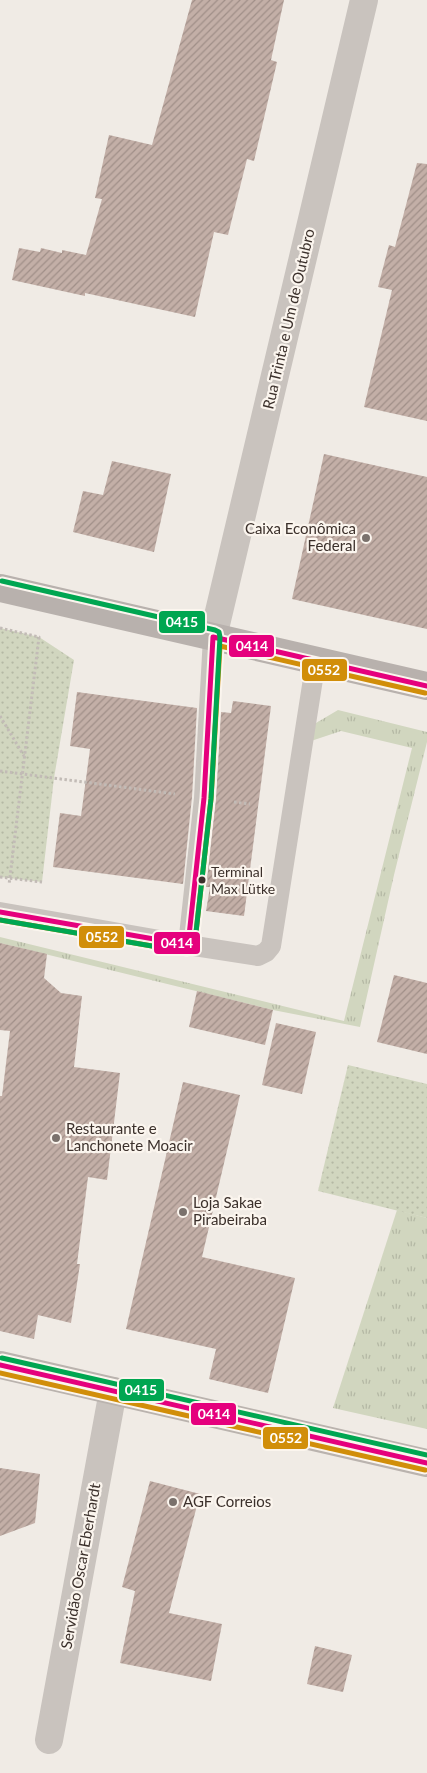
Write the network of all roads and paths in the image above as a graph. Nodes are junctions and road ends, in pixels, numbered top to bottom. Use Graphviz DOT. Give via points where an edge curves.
graph roads {
  1 [pos="364,0"];
  2 [pos="0,588"];
  3 [pos="0,628"];
  4 [pos="213,637"];
  5 [pos="316,660"];
  6 [pos="427,686"];
  7 [pos="0,716"];
  8 [pos="24,756"];
  9 [pos="0,771"];
  10 [pos="22,774"];
  11 [pos="204,798"];
  12 [pos="250,804"];
  13 [pos="0,877"];
  14 [pos="10,878"];
  15 [pos="42,882"];
  16 [pos="0,912"];
  17 [pos="188,946"];
  18 [pos="0,1365"];
  19 [pos="112,1392"];
  20 [pos="427,1463"];
  21 [pos="49,1740"];
  1 -- 4 [label="street, Rua Trinta e Um de Outubro"];
  2 -- 4 [label="main road"];
  3 -- 8 [label="path" via="39,637"];
  4 -- 5 [label="main road"];
  4 -- 11 [label="lane"];
  5 -- 6 [label="main road"];
  5 -- 17 [label="lane" via="271,946 258,956"];
  7 -- 8 [label="path"];
  8 -- 10 [label="path"];
  9 -- 10 [label="path"];
  10 -- 11 [label="path"];
  10 -- 14 [label="path"];
  11 -- 12 [label="path"];
  11 -- 17 [label="lane"];
  13 -- 14 [label="path"];
  14 -- 15 [label="path"];
  16 -- 17 [label="lane"];
  18 -- 19 [label="street"];
  19 -- 20 [label="street"];
  19 -- 21 [label="street, Servidão Oscar Eberhardt"];
}
